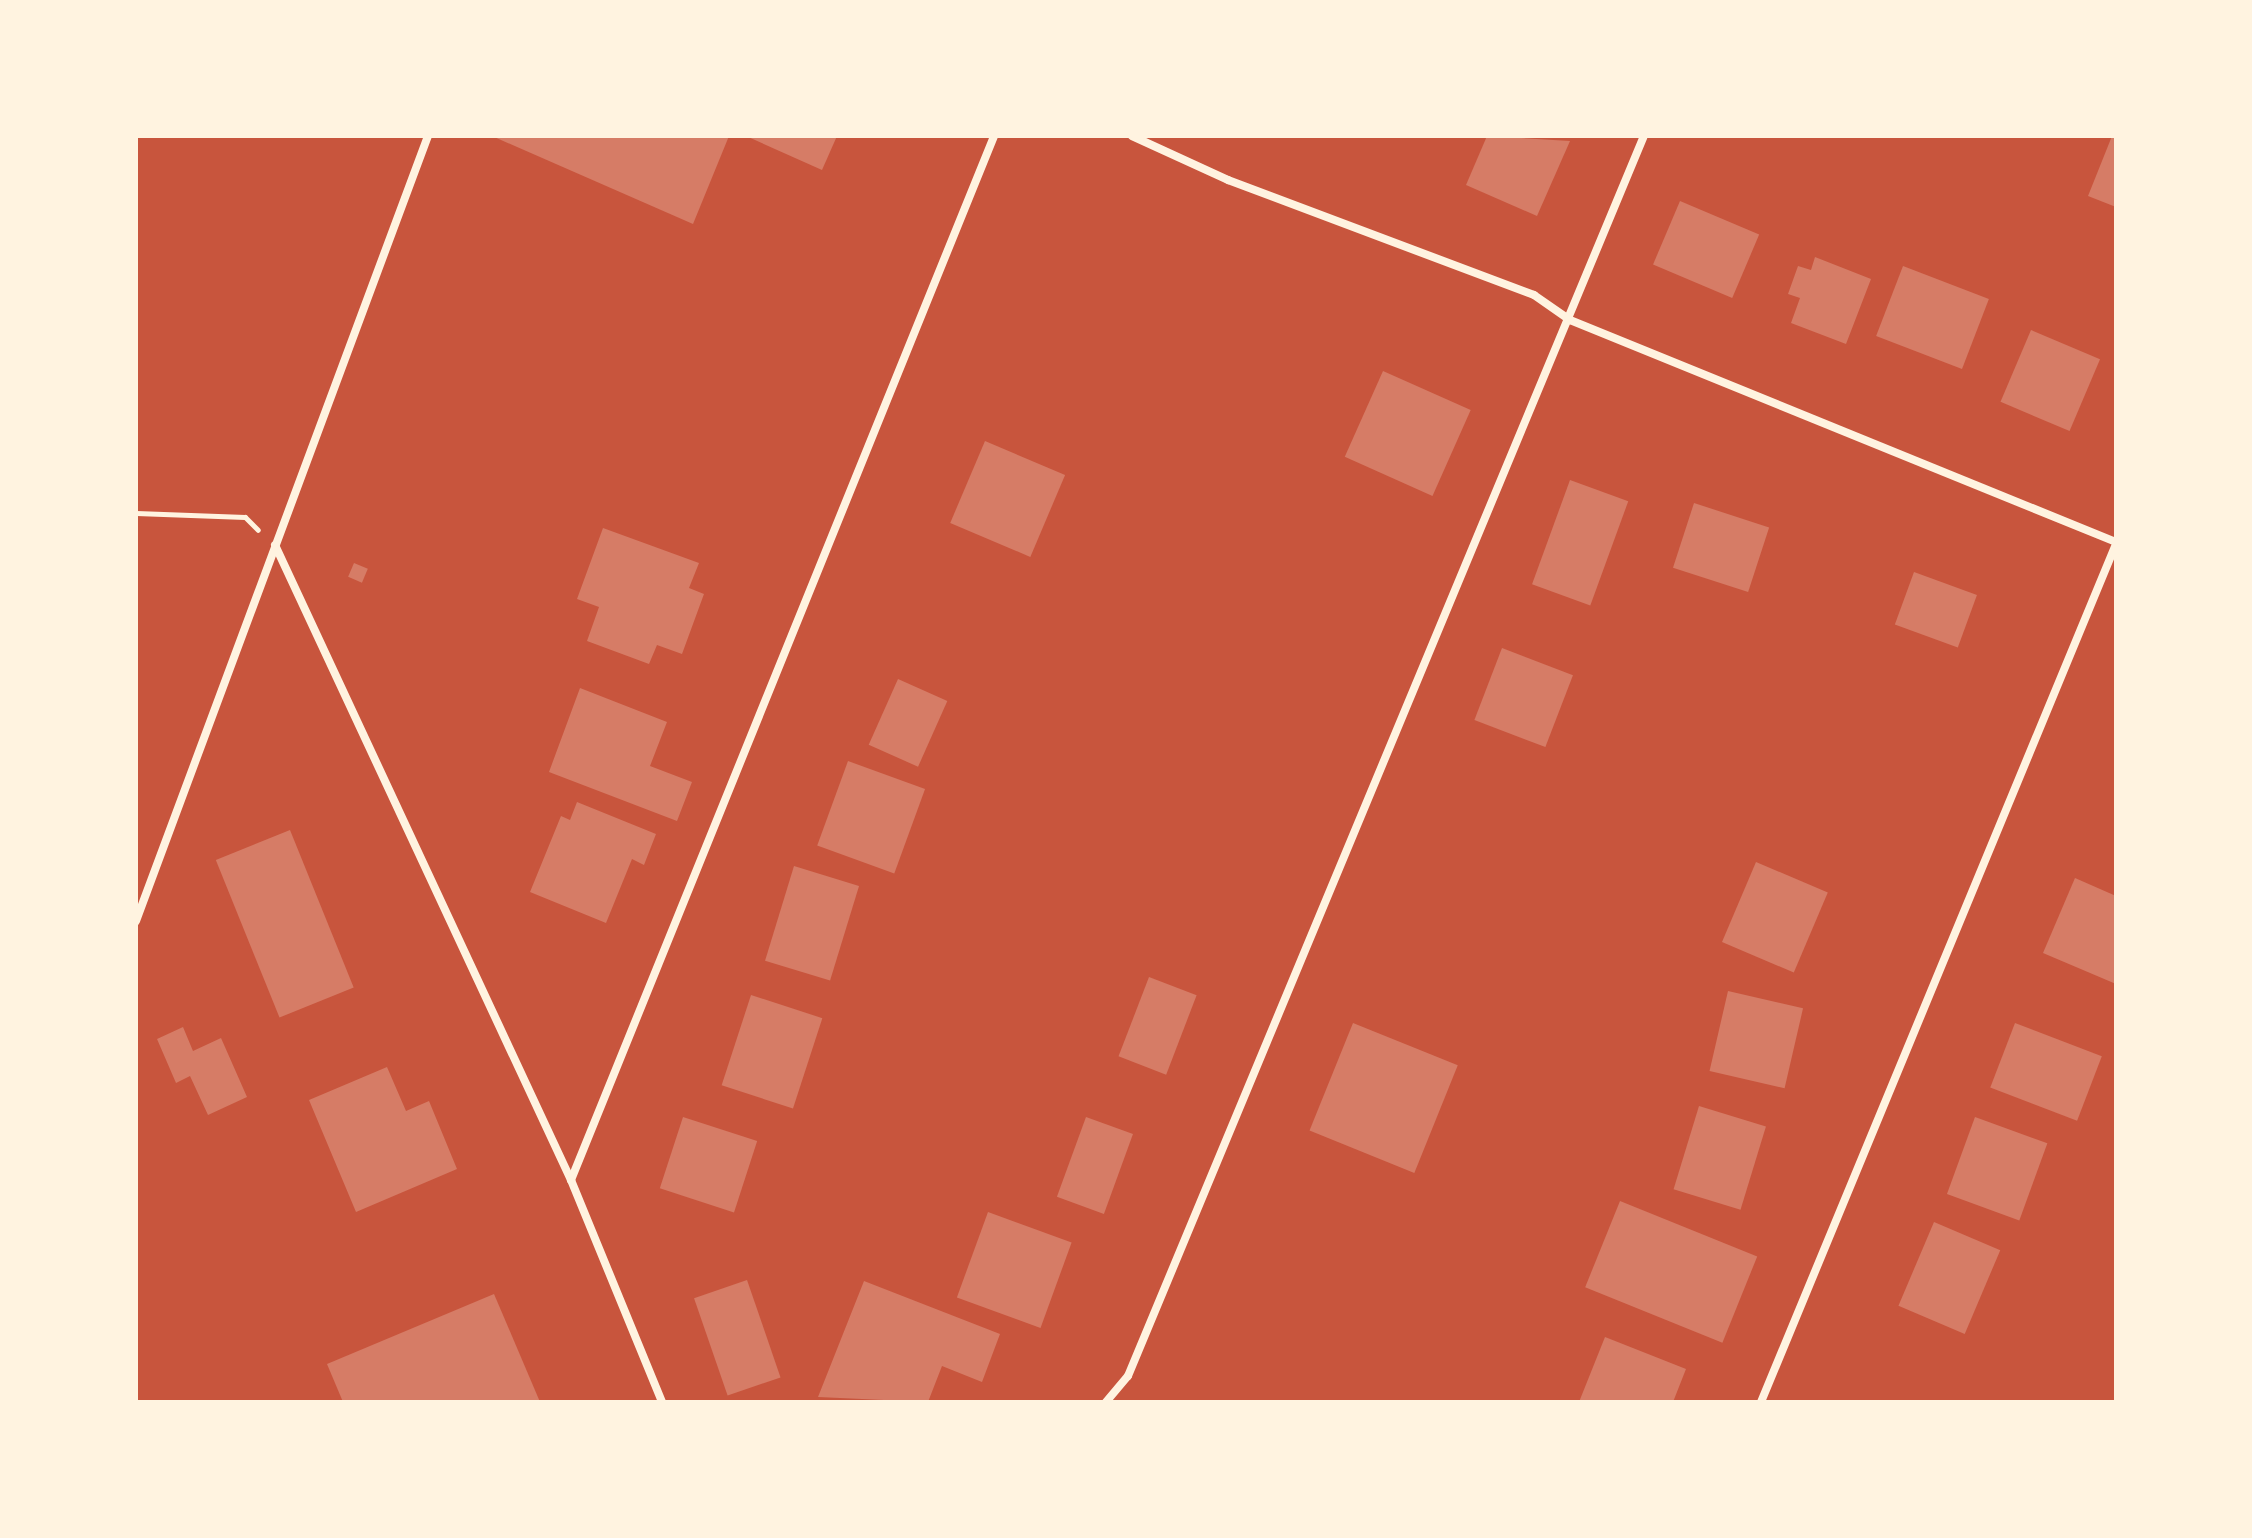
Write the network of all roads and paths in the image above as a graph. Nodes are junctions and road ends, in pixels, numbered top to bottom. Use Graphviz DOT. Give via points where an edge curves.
graph roads {
  1 [pos="428,136"];
  2 [pos="994,136"];
  3 [pos="1132,136"];
  4 [pos="1644,136"];
  5 [pos="1570,320"];
  6 [pos="136,513"];
  7 [pos="2116,543"];
  8 [pos="275,545"];
  9 [pos="136,921"];
  10 [pos="571,1180"];
  11 [pos="662,1402"];
  12 [pos="1106,1402"];
  13 [pos="1761,1402"];
  1 -- 8 [label="street"];
  2 -- 10 [label="street"];
  3 -- 5 [label="street" via="1228,180 1534,295"];
  4 -- 5 [label="street"];
  5 -- 7 [label="street"];
  5 -- 12 [label="street" via="1128,1376"];
  6 -- 8 [label="path" via="245,517"];
  7 -- 13 [label="street"];
  8 -- 9 [label="street"];
  8 -- 10 [label="street"];
  10 -- 11 [label="street"];
}
